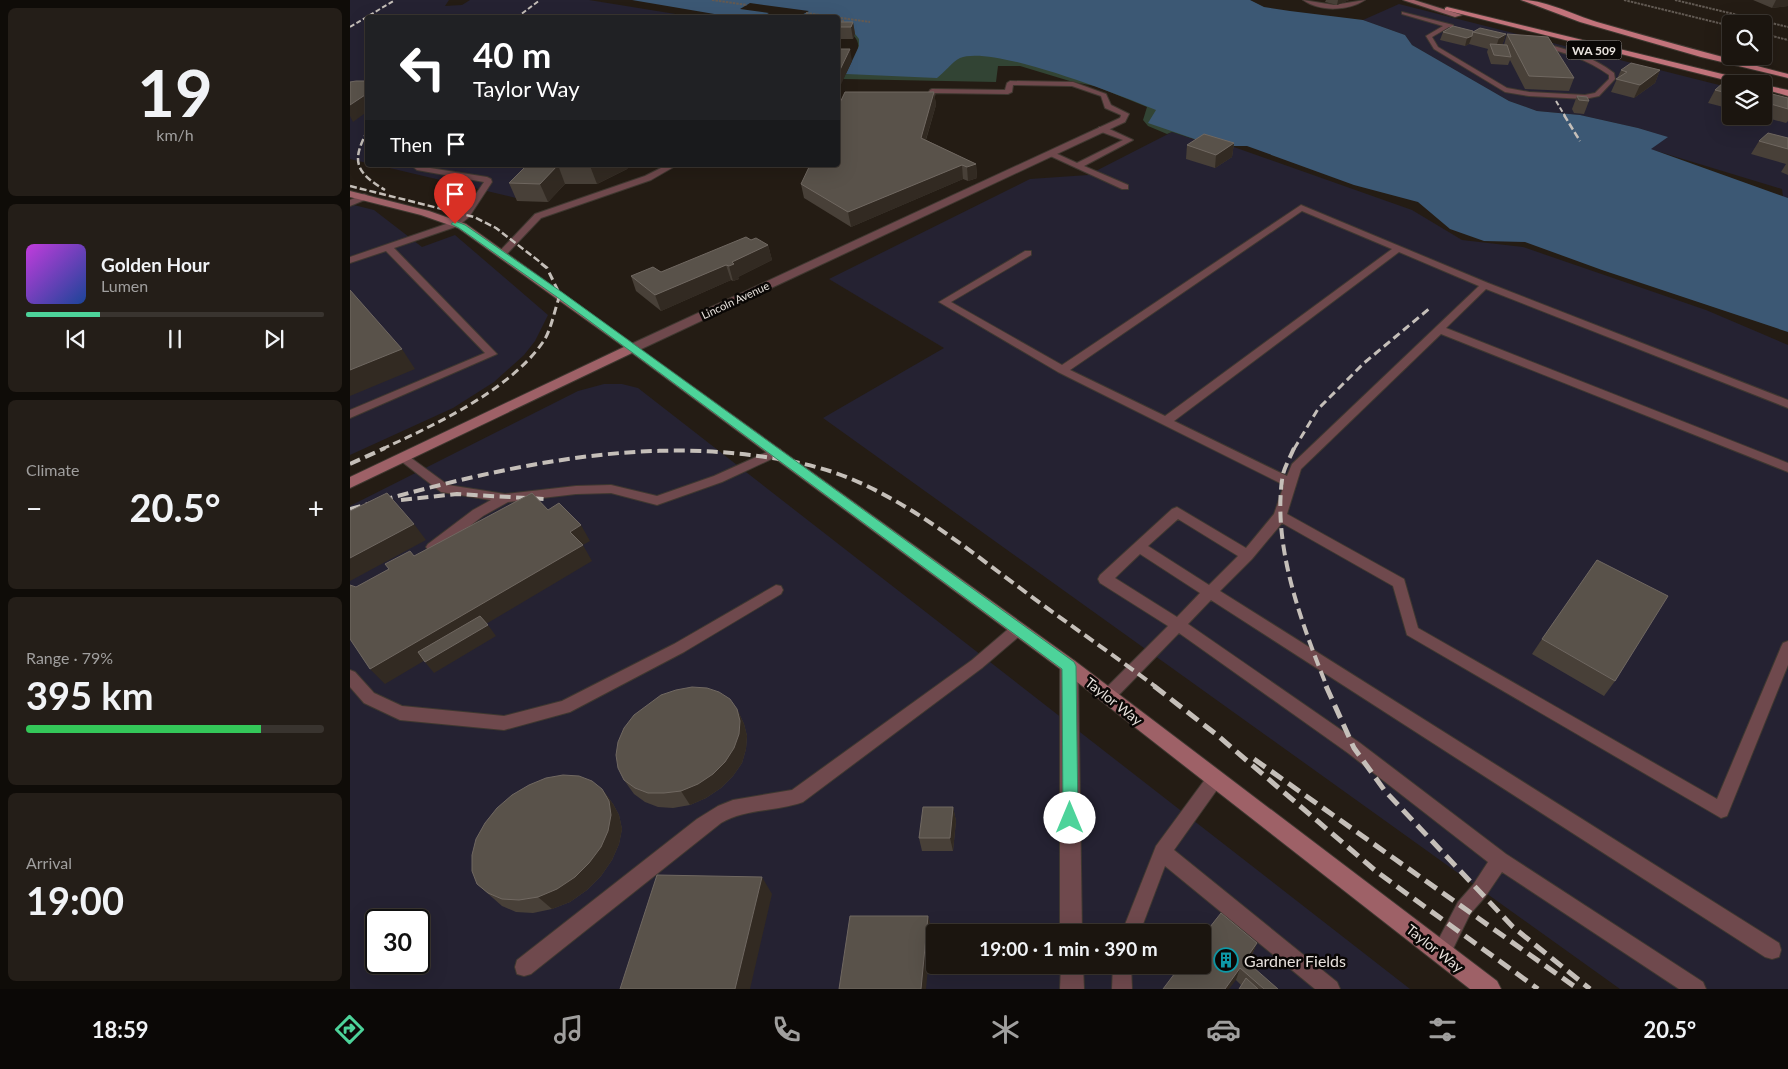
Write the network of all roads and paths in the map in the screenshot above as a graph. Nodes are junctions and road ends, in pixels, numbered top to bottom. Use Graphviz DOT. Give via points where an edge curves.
graph roads {
  1 [pos="712,0"];
  2 [pos="1306,0"];
  3 [pos="1362,0"];
  4 [pos="1406,0"];
  5 [pos="1419,0"];
  6 [pos="1524,0"];
  7 [pos="1624,0"];
  8 [pos="1675,0"];
  9 [pos="1441,1"];
  10 [pos="1457,4"];
  11 [pos="747,5"];
  12 [pos="1447,9"];
  13 [pos="1404,13"];
  14 [pos="1458,15"];
  15 [pos="1480,17"];
  16 [pos="840,18"];
  17 [pos="840,20"];
  18 [pos="845,21"];
  19 [pos="870,22"];
  20 [pos="1722,24"];
  21 [pos="1448,25"];
  22 [pos="1788,27"];
  23 [pos="1456,28"];
  24 [pos="1772,36"];
  25 [pos="1788,40"];
  26 [pos="1534,43"];
  27 [pos="1788,76"];
  28 [pos="1722,77"];
  29 [pos="1722,82"];
  30 [pos="1772,89"];
  31 [pos="1788,93"];
  32 [pos="1772,94"];
  33 [pos="911,97"];
  34 [pos="1788,98"];
  35 [pos="1122,120"];
  36 [pos="1102,129"];
  37 [pos="1050,154"];
  38 [pos="1077,166"];
  39 [pos="416,167"];
  40 [pos="669,167"];
  41 [pos="1125,187"];
  42 [pos="355,198"];
  43 [pos="455,224"];
  44 [pos="388,247"];
  45 [pos="1398,249"];
  46 [pos="1028,253"];
  47 [pos="502,254"];
  48 [pos="350,260"];
  49 [pos="1485,285"];
  50 [pos="1438,330"];
  51 [pos="633,348"];
  52 [pos="1062,370"];
  53 [pos="1788,404"];
  54 [pos="350,414"];
  55 [pos="1166,421"];
  56 [pos="776,452"];
  57 [pos="403,458"];
  58 [pos="1788,468"];
  59 [pos="350,483"];
  60 [pos="1290,483"];
  61 [pos="505,498"];
  62 [pos="1280,516"];
  63 [pos="1140,547"];
  64 [pos="421,554"];
  65 [pos="1247,555"];
  66 [pos="776,590"];
  67 [pos="1210,592"];
  68 [pos="1178,625"];
  69 [pos="1018,629"];
  70 [pos="1788,647"];
  71 [pos="1069,666"];
  72 [pos="350,676"];
  73 [pos="1108,696"];
  74 [pos="1216,779"];
  75 [pos="1162,852"];
  76 [pos="1500,860"];
  77 [pos="1071,924"];
  78 [pos="1133,924"];
  79 [pos="1772,950"];
  80 [pos="1441,952"];
  81 [pos="524,967"];
  82 [pos="1072,974"];
  83 [pos="1122,974"];
  84 [pos="1072,989"];
  85 [pos="1122,989"];
  86 [pos="1330,989"];
  87 [pos="1489,989"];
  88 [pos="1696,989"];
  1 -- 11 [label="path"];
  2 -- 3 [label="lane" via="1335,8"];
  4 -- 14 [label="street, WA 509"];
  5 -- 12 [label="street, WA 509"];
  6 -- 27 [label="main road" via="1704,55"];
  7 -- 20 [label="path"];
  8 -- 22 [label="path"];
  9 -- 12 [label="main road"];
  10 -- 15 [label="main road"];
  12 -- 14 [label="main road"];
  12 -- 15 [label="main road, WA 509"];
  13 -- 21 [label="lane"];
  14 -- 29 [label="main road, WA 509" via="1526,35"];
  15 -- 28 [label="main road, WA 509"];
  16 -- 19 [label="path"];
  17 -- 18 [label="path"];
  21 -- 23 [label="lane"];
  21 -- 26 [label="lane" via="1429,36 1436,48 1505,90 1547,96 1597,95 1612,79 1612,74 1596,64 1567,51"];
  24 -- 25 [label="path"];
  30 -- 31 [label="main road"];
  32 -- 34 [label="main road"];
  33 -- 35 [label="lane" via="930,98 932,91 1008,92 1010,83 1073,84 1104,95 1108,106 1125,114"];
  35 -- 36 [label="street, Lincoln Avenue"];
  36 -- 37 [label="street, Lincoln Avenue"];
  36 -- 38 [label="lane" via="1130,140"];
  37 -- 38 [label="lane"];
  37 -- 51 [label="street, Lincoln Avenue"];
  38 -- 41 [label="lane"];
  39 -- 43 [label="lane" via="487,179 466,215"];
  40 -- 47 [label="lane" via="648,178 538,216"];
  42 -- 43 [label="street, Taylor Way" via="425,213"];
  43 -- 44 [label="lane"];
  43 -- 47 [label="street, Taylor Way"];
  44 -- 48 [label="lane"];
  44 -- 54 [label="lane" via="492,354"];
  45 -- 49 [label="lane"];
  45 -- 52 [label="lane" via="1301,208"];
  45 -- 55 [label="lane"];
  46 -- 52 [label="lane" via="944,302"];
  47 -- 51 [label="street, Taylor Way"];
  49 -- 50 [label="lane"];
  49 -- 53 [label="lane"];
  50 -- 58 [label="lane"];
  50 -- 60 [label="lane" via="1296,467"];
  51 -- 56 [label="street, Taylor Way"];
  51 -- 57 [label="street, Lincoln Avenue"];
  52 -- 55 [label="lane"];
  55 -- 60 [label="lane"];
  56 -- 61 [label="lane" via="718,479 657,501 611,489"];
  56 -- 69 [label="street, Taylor Way"];
  57 -- 59 [label="street, Lincoln Avenue"];
  57 -- 61 [label="lane" via="445,489"];
  60 -- 62 [label="lane"];
  61 -- 64 [label="lane"];
  62 -- 65 [label="lane"];
  62 -- 70 [label="lane" via="1399,582 1412,631 1721,810"];
  63 -- 65 [label="lane" via="1177,512"];
  63 -- 67 [label="lane"];
  63 -- 68 [label="lane" via="1106,579"];
  65 -- 67 [label="lane"];
  66 -- 72 [label="lane" via="679,648 565,707 504,723 400,713 369,698"];
  67 -- 68 [label="lane"];
  67 -- 79 [label="lane"];
  68 -- 73 [label="lane"];
  68 -- 76 [label="lane" via="1354,748"];
  69 -- 71 [label="street, Taylor Way"];
  69 -- 81 [label="lane" via="978,664 797,796 738,807 703,825"];
  71 -- 73 [label="street, Taylor Way"];
  71 -- 77 [label="street"];
  73 -- 74 [label="street, Taylor Way"];
  74 -- 75 [label="lane"];
  74 -- 80 [label="street, Taylor Way"];
  75 -- 78 [label="lane"];
  75 -- 86 [label="lane"];
  76 -- 80 [label="lane" via="1464,908"];
  76 -- 88 [label="lane"];
  80 -- 87 [label="street, Taylor Way"];
  82 -- 84 [label="street"];
  83 -- 85 [label="lane"];
}
